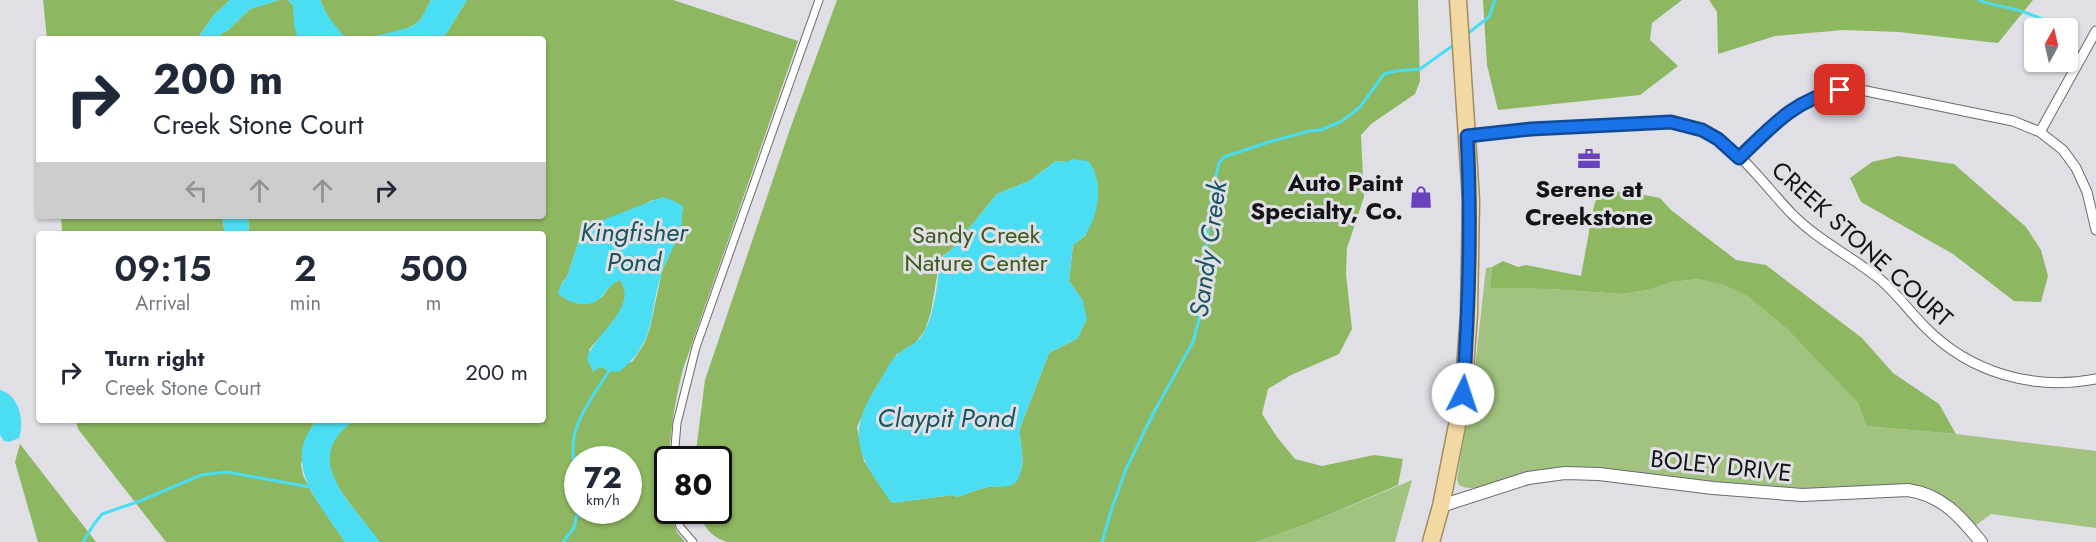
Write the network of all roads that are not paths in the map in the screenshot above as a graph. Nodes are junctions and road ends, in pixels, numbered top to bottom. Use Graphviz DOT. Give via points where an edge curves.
graph roads {
  1 [pos="819,0"];
  2 [pos="1458,0"];
  3 [pos="2096,31"];
  4 [pos="2040,132"];
  5 [pos="1467,136"];
  6 [pos="1739,158"];
  7 [pos="2096,230"];
  8 [pos="2096,379"];
  9 [pos="675,446"];
  10 [pos="1441,506"];
  11 [pos="680,524"];
  12 [pos="693,542"];
  13 [pos="1431,542"];
  14 [pos="1981,542"];
  1 -- 9 [label="street" via="696,347"];
  2 -- 5 [label="highway"];
  3 -- 4 [label="street"];
  4 -- 6 [label="street" via="2013,121 1866,91 1840,90 1802,103"];
  4 -- 7 [label="street" via="2063,150 2076,168 2087,192"];
  5 -- 6 [label="street, CREEK STONE COURT" via="1671,122 1702,130"];
  5 -- 10 [label="highway" via="1471,216 1469,314 1463,394"];
  6 -- 8 [label="street, CREEK STONE COURT" via="1792,214 1880,280 1953,350 1984,368 2023,380 2064,383"];
  10 -- 13 [label="highway"];
  10 -- 14 [label="street, BOLEY DRIVE" via="1528,478 1565,473 1802,495 1908,490 1942,501"];
  11 -- 12 [label="street"];
}
